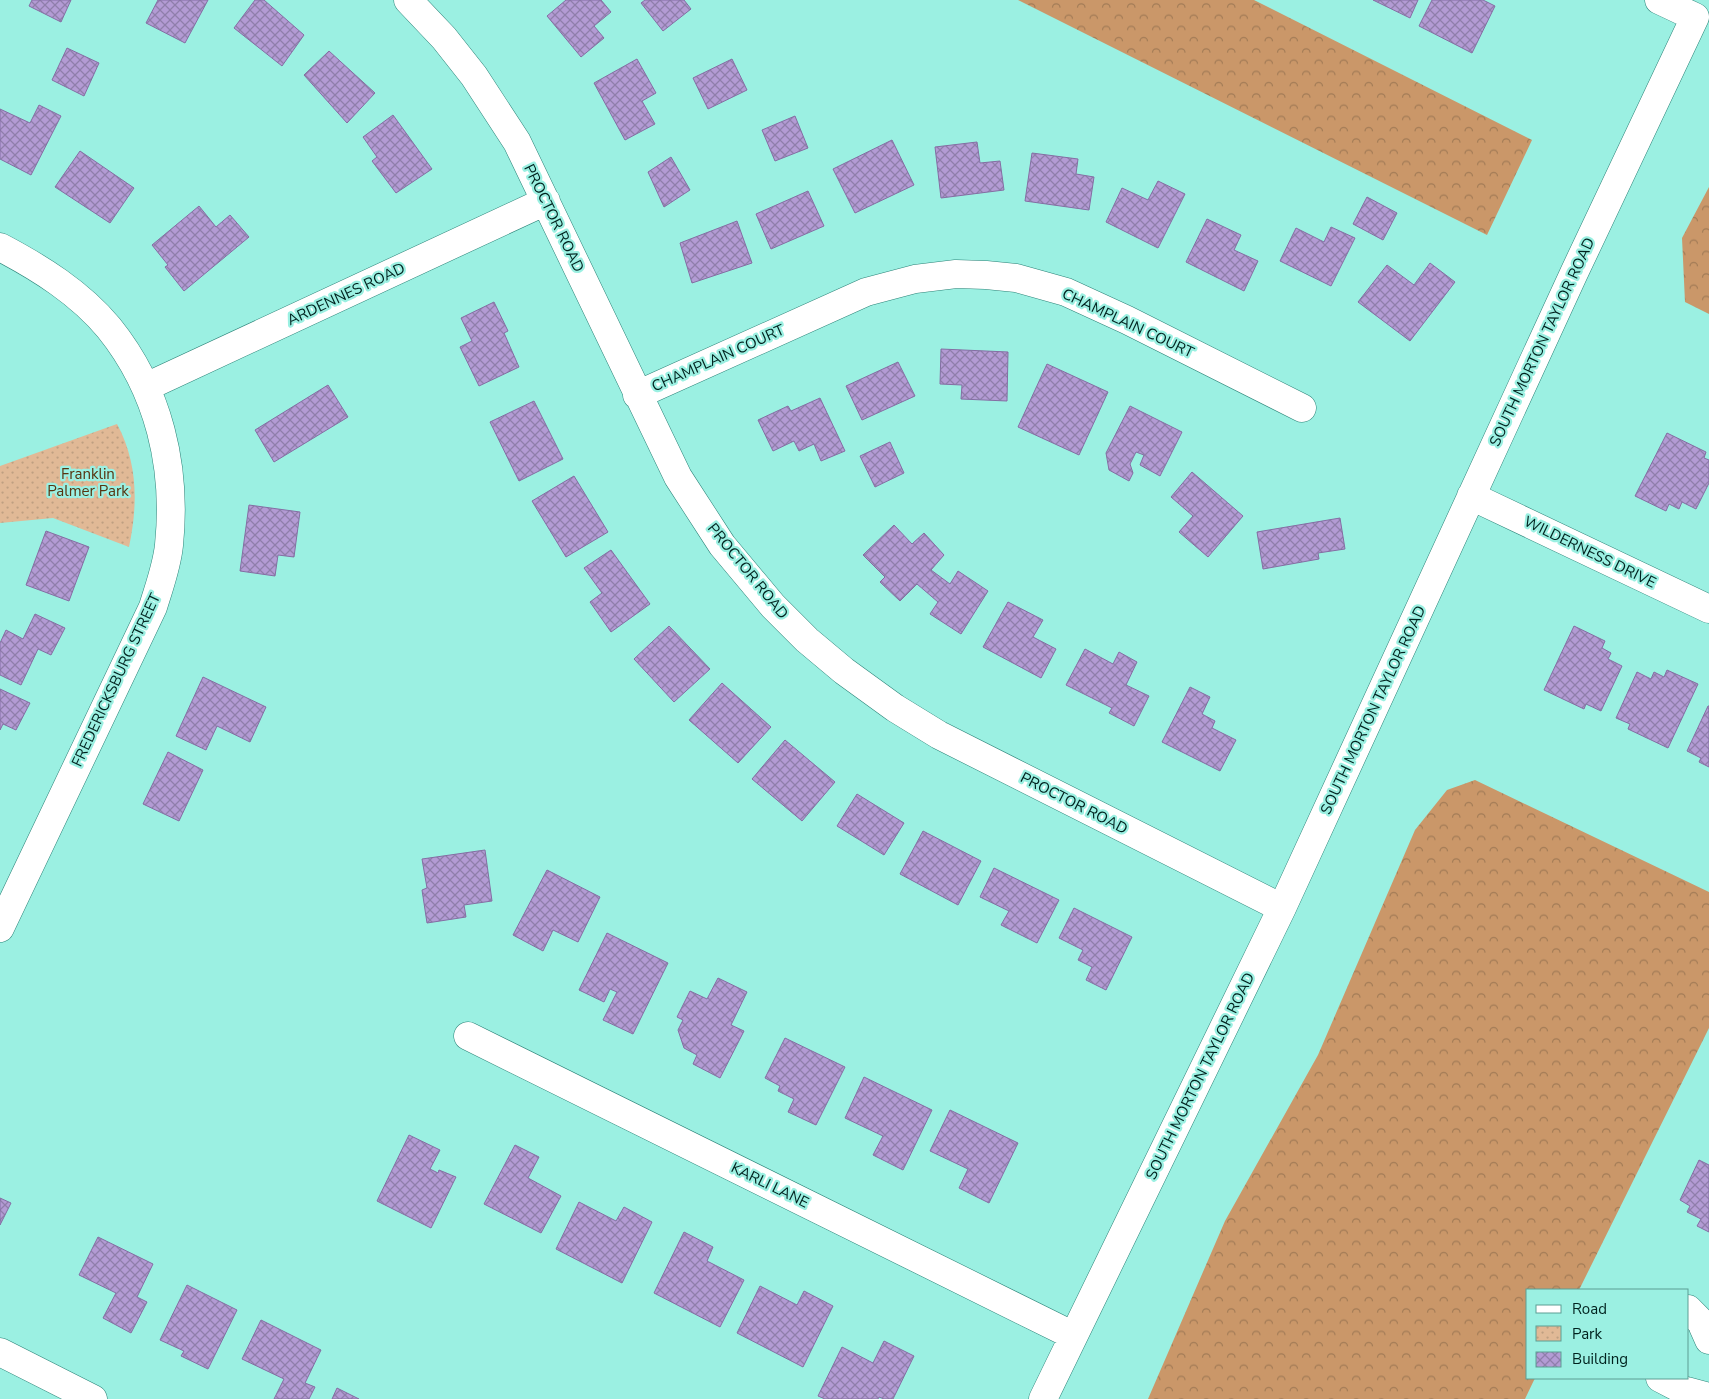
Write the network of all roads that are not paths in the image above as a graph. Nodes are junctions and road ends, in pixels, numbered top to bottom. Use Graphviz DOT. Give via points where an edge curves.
graph roads {
  1 [pos="408,0"];
  2 [pos="1658,0"];
  3 [pos="546,201"];
  4 [pos="0,247"];
  5 [pos="146,387"];
  6 [pos="637,394"];
  7 [pos="1302,408"];
  8 [pos="1471,496"];
  9 [pos="1709,609"];
  10 [pos="1282,908"];
  11 [pos="0,928"];
  12 [pos="468,1036"];
  13 [pos="1689,1310"];
  14 [pos="1072,1336"];
  15 [pos="1709,1340"];
  16 [pos="0,1352"];
  17 [pos="1662,1379"];
  18 [pos="1709,1397"];
  19 [pos="93,1399"];
  20 [pos="1043,1399"];
  1 -- 3 [label="street, PROCTOR ROAD" via="474,76 517,142"];
  2 -- 8 [label="street, SOUTH MORTON TAYLOR ROAD" via="1695,17"];
  3 -- 5 [label="street, ARDENNES ROAD"];
  3 -- 6 [label="street, PROCTOR ROAD"];
  4 -- 5 [label="street, FREDERICKSBURG STREET" via="30,262 83,302 109,328"];
  5 -- 11 [label="street, FREDERICKSBURG STREET" via="163,436 169,466 169,546 163,576 153,607"];
  6 -- 7 [label="street, CHAMPLAIN COURT" via="866,292 915,279 956,274 1016,278 1066,292"];
  6 -- 10 [label="street, PROCTOR ROAD" via="678,477 722,545 773,606 844,671 939,735"];
  8 -- 9 [label="street, WILDERNESS DRIVE"];
  8 -- 10 [label="street, SOUTH MORTON TAYLOR ROAD"];
  10 -- 14 [label="street, SOUTH MORTON TAYLOR ROAD"];
  12 -- 14 [label="street, KARLI LANE"];
  13 -- 15 [label="street" via="1701,1322"];
  14 -- 20 [label="street, SOUTH MORTON TAYLOR ROAD"];
  16 -- 19 [label="street"];
  17 -- 18 [label="street" via="1682,1390"];
}
